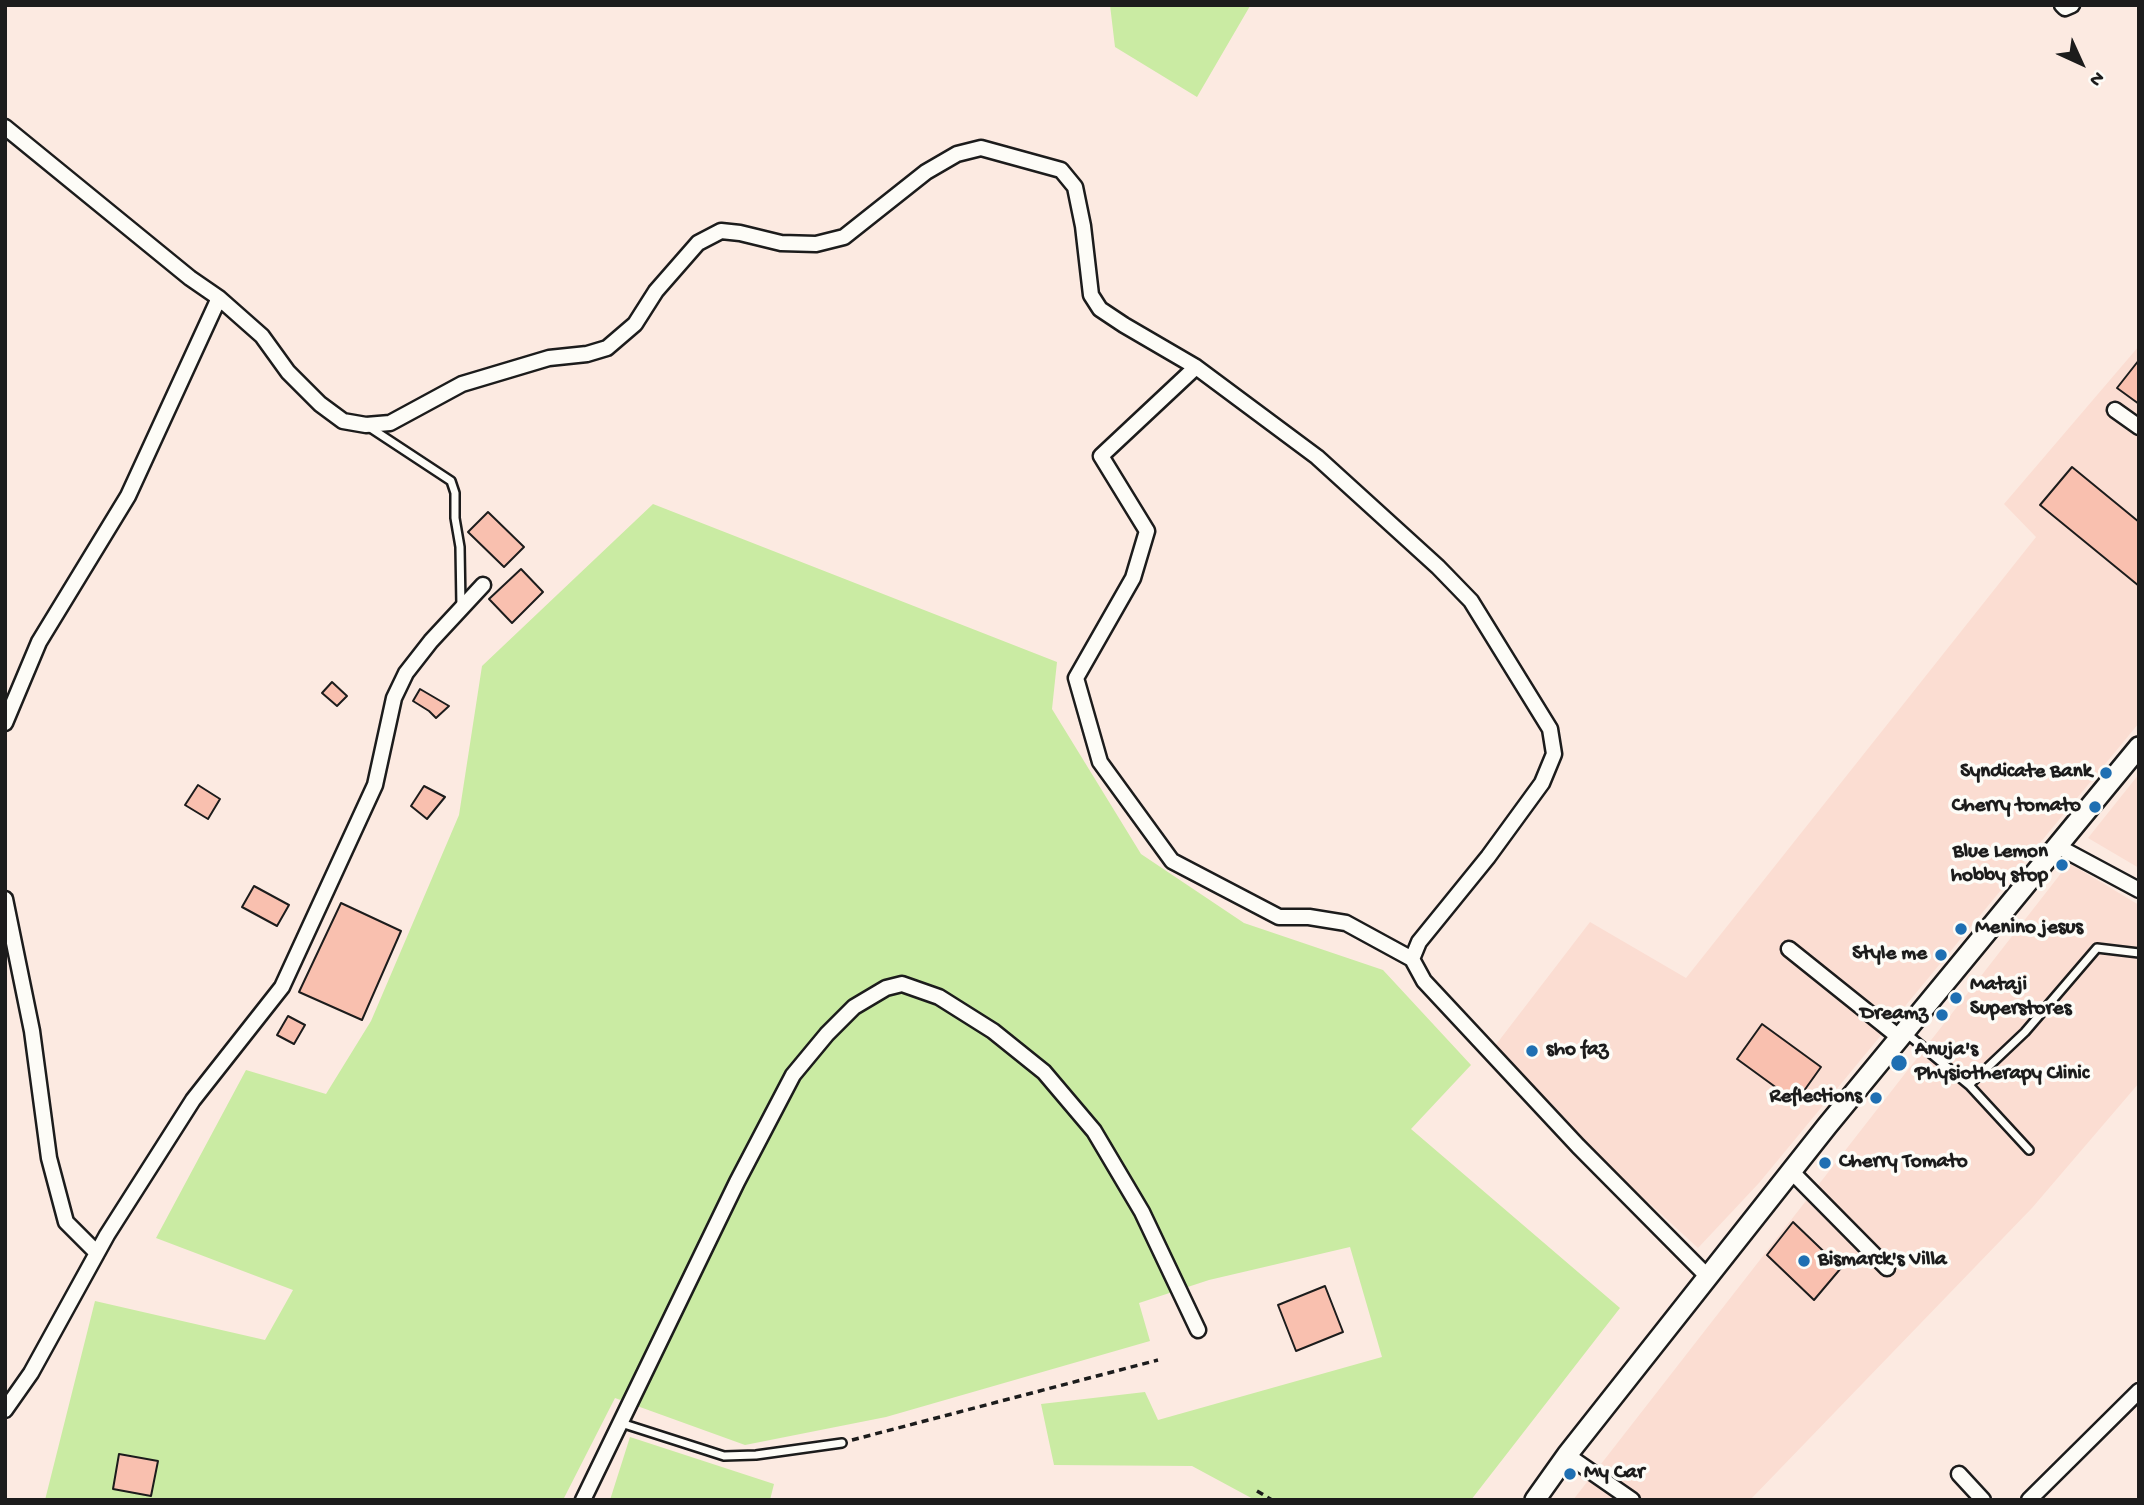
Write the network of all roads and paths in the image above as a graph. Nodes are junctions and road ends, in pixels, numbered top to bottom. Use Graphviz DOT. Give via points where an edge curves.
graph roads {
  1 [pos="2062,5"];
  2 [pos="2072,5"];
  3 [pos="5,127"];
  4 [pos="219,298"];
  5 [pos="1196,367"];
  6 [pos="2115,411"];
  7 [pos="366,425"];
  8 [pos="2139,427"];
  9 [pos="483,585"];
  10 [pos="461,608"];
  11 [pos="5,723"];
  12 [pos="2139,747"];
  13 [pos="2057,846"];
  14 [pos="2139,890"];
  15 [pos="5,899"];
  16 [pos="1789,949"];
  17 [pos="2139,953"];
  18 [pos="1412,959"];
  19 [pos="1902,1035"];
  20 [pos="1969,1085"];
  21 [pos="2029,1150"];
  22 [pos="1791,1171"];
  23 [pos="97,1253"];
  24 [pos="1887,1268"];
  25 [pos="1708,1277"];
  26 [pos="1198,1329"];
  27 [pos="1158,1360"];
  28 [pos="2139,1391"];
  29 [pos="5,1410"];
  30 [pos="620,1422"];
  31 [pos="842,1443"];
  32 [pos="1567,1455"];
  33 [pos="1959,1474"];
  34 [pos="1257,1491"];
  35 [pos="583,1500"];
  36 [pos="1272,1500"];
  37 [pos="1535,1500"];
  38 [pos="1632,1500"];
  39 [pos="1983,1500"];
  40 [pos="2029,1500"];
  1 -- 2 [label="street"];
  3 -- 4 [label="street"];
  4 -- 7 [label="street" via="262,336 288,372 320,404 343,421"];
  4 -- 11 [label="street" via="128,496 39,642"];
  5 -- 7 [label="street" via="1100,309 1091,295 1075,187 1061,170 981,148 957,154 926,172 844,237 816,244 781,243 721,231 698,243 656,291 635,324 607,348 549,358 462,384 390,423"];
  5 -- 18 [label="street" via="1317,457 1462,592 1550,729 1554,754 1542,783 1419,942"];
  5 -- 18 [label="street" via="1101,456 1147,531 1133,578 1076,678 1100,762 1171,862 1279,917 1346,923"];
  6 -- 8 [label="street"];
  7 -- 10 [label="lane" via="451,481 456,492"];
  9 -- 10 [label="street"];
  10 -- 23 [label="street" via="406,673 394,698 375,785 282,987 193,1100"];
  12 -- 13 [label="main road"];
  13 -- 14 [label="street"];
  13 -- 19 [label="main road"];
  15 -- 23 [label="street" via="32,1031 49,1158 66,1223"];
  16 -- 19 [label="street"];
  17 -- 20 [label="lane" via="2097,948 2025,1032"];
  18 -- 25 [label="street" via="1424,981"];
  19 -- 20 [label="lane"];
  19 -- 22 [label="main road"];
  20 -- 21 [label="lane"];
  22 -- 24 [label="street"];
  22 -- 25 [label="main road"];
  23 -- 29 [label="street" via="31,1373"];
  25 -- 32 [label="main road"];
  26 -- 30 [label="street" via="1135,1200 1094,1131 1044,1072 993,1031 939,997 902,984 853,1007 793,1075"];
  27 -- 31 [label="path"];
  28 -- 40 [label="street"];
  30 -- 31 [label="lane" via="724,1456"];
  30 -- 35 [label="street"];
  32 -- 37 [label="main road"];
  32 -- 38 [label="street"];
  33 -- 39 [label="street"];
  34 -- 36 [label="path"];
}
